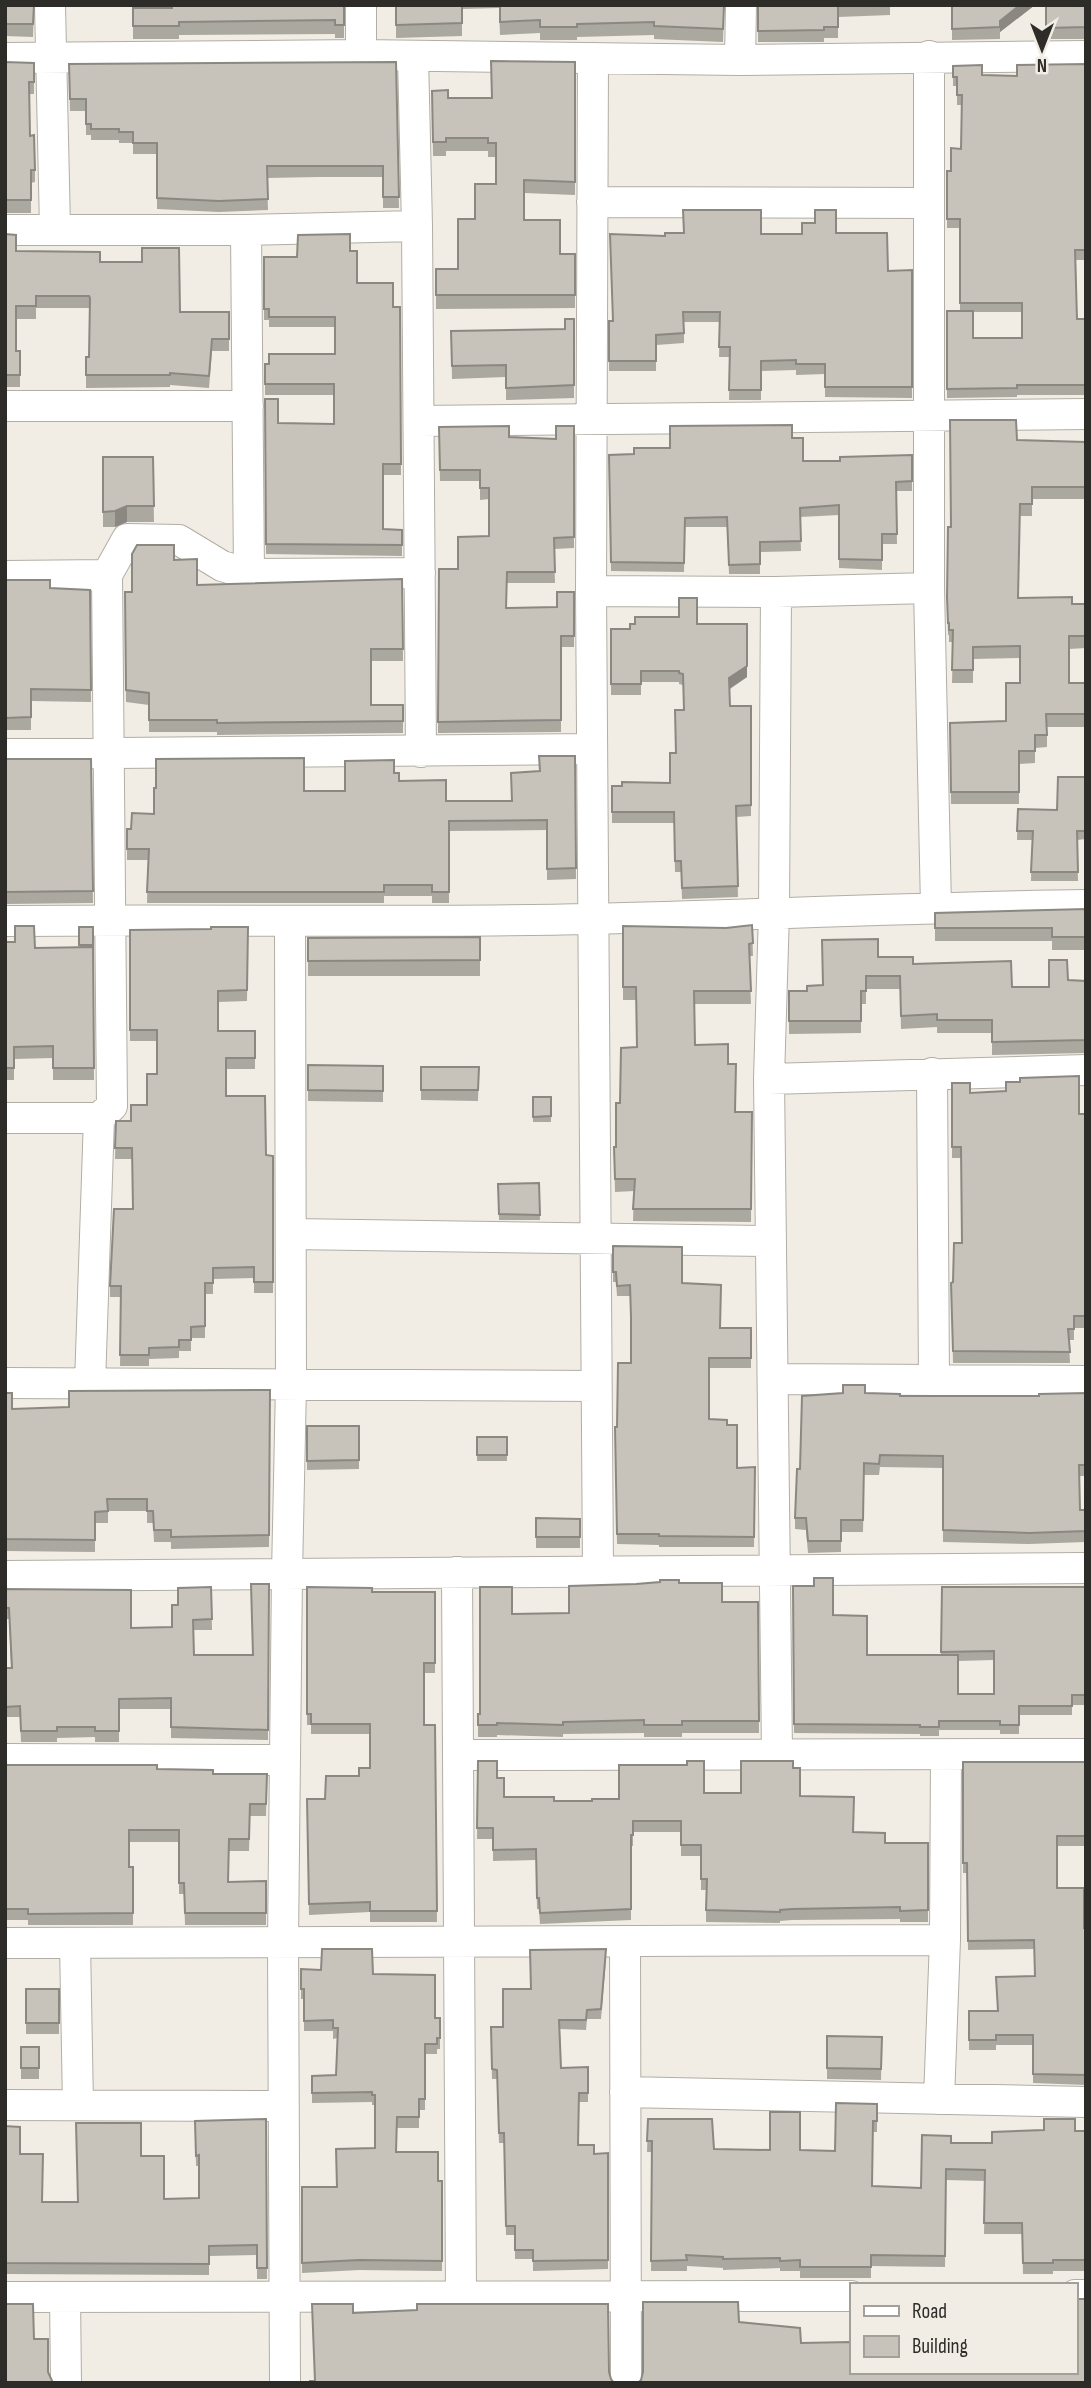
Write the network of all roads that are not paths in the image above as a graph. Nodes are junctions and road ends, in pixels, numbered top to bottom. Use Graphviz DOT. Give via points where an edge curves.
graph roads {
  1 [pos="50,5"];
  2 [pos="361,5"];
  3 [pos="741,5"];
  4 [pos="361,55"];
  5 [pos="413,56"];
  6 [pos="929,56"];
  7 [pos="1086,56"];
  8 [pos="51,57"];
  9 [pos="5,58"];
  10 [pos="593,58"];
  11 [pos="740,60"];
  12 [pos="592,202"];
  13 [pos="928,203"];
  14 [pos="417,226"];
  15 [pos="55,228"];
  16 [pos="5,230"];
  17 [pos="246,230"];
  18 [pos="5,406"];
  19 [pos="248,406"];
  20 [pos="1086,414"];
  21 [pos="930,416"];
  22 [pos="591,419"];
  23 [pos="419,421"];
  24 [pos="420,573"];
  25 [pos="249,574"];
  26 [pos="107,575"];
  27 [pos="5,576"];
  28 [pos="929,588"];
  29 [pos="591,591"];
  30 [pos="776,592"];
  31 [pos="592,749"];
  32 [pos="421,752"];
  33 [pos="5,754"];
  34 [pos="110,754"];
  35 [pos="1086,905"];
  36 [pos="936,907"];
  37 [pos="774,912"];
  38 [pos="111,919"];
  39 [pos="592,919"];
  40 [pos="5,921"];
  41 [pos="290,922"];
  42 [pos="1086,1070"];
  43 [pos="932,1073"];
  44 [pos="769,1079"];
  45 [pos="5,1118"];
  46 [pos="99,1118"];
  47 [pos="291,1234"];
  48 [pos="595,1239"];
  49 [pos="771,1241"];
  50 [pos="773,1379"];
  51 [pos="934,1381"];
  52 [pos="1086,1381"];
  53 [pos="5,1383"];
  54 [pos="90,1384"];
  55 [pos="291,1385"];
  56 [pos="596,1386"];
  57 [pos="1086,1568"];
  58 [pos="775,1570"];
  59 [pos="598,1571"];
  60 [pos="457,1572"];
  61 [pos="287,1574"];
  62 [pos="5,1576"];
  63 [pos="777,1754"];
  64 [pos="1086,1754"];
  65 [pos="458,1755"];
  66 [pos="946,1756"];
  67 [pos="5,1759"];
  68 [pos="284,1760"];
  69 [pos="945,1940"];
  70 [pos="625,1941"];
  71 [pos="283,1942"];
  72 [pos="460,1942"];
  73 [pos="5,1943"];
  74 [pos="75,1943"];
  75 [pos="625,2091"];
  76 [pos="939,2099"];
  77 [pos="1086,2102"];
  78 [pos="5,2105"];
  79 [pos="78,2105"];
  80 [pos="283,2106"];
  81 [pos="850,2296"];
  82 [pos="5,2297"];
  83 [pos="65,2297"];
  84 [pos="461,2297"];
  85 [pos="626,2297"];
  86 [pos="284,2298"];
  87 [pos="66,2383"];
  88 [pos="285,2383"];
  89 [pos="626,2383"];
  1 -- 8 [label="street"];
  2 -- 4 [label="street"];
  3 -- 11 [label="street"];
  4 -- 5 [label="street"];
  4 -- 8 [label="street"];
  5 -- 10 [label="street"];
  5 -- 14 [label="street"];
  6 -- 7 [label="street"];
  6 -- 11 [label="street"];
  6 -- 13 [label="street"];
  8 -- 9 [label="street"];
  8 -- 15 [label="street"];
  10 -- 11 [label="street"];
  10 -- 12 [label="street"];
  12 -- 13 [label="street"];
  12 -- 22 [label="street"];
  13 -- 21 [label="street"];
  14 -- 17 [label="street"];
  14 -- 23 [label="street"];
  15 -- 16 [label="street"];
  15 -- 17 [label="street"];
  17 -- 19 [label="street"];
  18 -- 19 [label="street"];
  19 -- 25 [label="street"];
  20 -- 21 [label="street"];
  21 -- 22 [label="street"];
  21 -- 28 [label="street"];
  22 -- 23 [label="street"];
  22 -- 29 [label="street"];
  23 -- 24 [label="street"];
  24 -- 25 [label="street"];
  24 -- 32 [label="street"];
  25 -- 26 [label="street" via="222,566 179,540 127,540"];
  26 -- 27 [label="street"];
  26 -- 34 [label="street"];
  28 -- 30 [label="street"];
  28 -- 36 [label="street"];
  29 -- 30 [label="street"];
  29 -- 31 [label="street"];
  30 -- 37 [label="street"];
  31 -- 32 [label="street"];
  31 -- 39 [label="street"];
  32 -- 34 [label="street"];
  33 -- 34 [label="street"];
  34 -- 38 [label="street"];
  35 -- 36 [label="street"];
  36 -- 37 [label="street"];
  37 -- 39 [label="street"];
  37 -- 44 [label="street"];
  38 -- 40 [label="street"];
  38 -- 41 [label="street"];
  38 -- 46 [label="street" via="112,1105"];
  39 -- 41 [label="street"];
  39 -- 48 [label="street"];
  41 -- 47 [label="street"];
  42 -- 43 [label="street"];
  43 -- 44 [label="street"];
  43 -- 51 [label="street"];
  44 -- 49 [label="street"];
  45 -- 46 [label="street"];
  46 -- 54 [label="street"];
  47 -- 48 [label="street"];
  47 -- 55 [label="street"];
  48 -- 49 [label="street"];
  48 -- 56 [label="street"];
  49 -- 50 [label="street"];
  50 -- 51 [label="street"];
  50 -- 58 [label="street"];
  51 -- 52 [label="street"];
  53 -- 54 [label="street"];
  54 -- 55 [label="street"];
  55 -- 56 [label="street"];
  55 -- 61 [label="street"];
  56 -- 59 [label="street"];
  57 -- 58 [label="street"];
  58 -- 59 [label="street"];
  58 -- 63 [label="street"];
  59 -- 60 [label="street"];
  60 -- 61 [label="street"];
  60 -- 65 [label="street"];
  61 -- 62 [label="street"];
  61 -- 68 [label="street"];
  63 -- 65 [label="street"];
  63 -- 66 [label="street"];
  64 -- 66 [label="street"];
  65 -- 72 [label="street"];
  66 -- 69 [label="street"];
  67 -- 68 [label="street"];
  68 -- 71 [label="street"];
  69 -- 70 [label="street"];
  69 -- 76 [label="street"];
  70 -- 72 [label="street"];
  70 -- 75 [label="street"];
  71 -- 72 [label="street"];
  71 -- 74 [label="street"];
  71 -- 80 [label="street"];
  72 -- 84 [label="street"];
  73 -- 74 [label="street"];
  74 -- 79 [label="street"];
  75 -- 76 [label="street"];
  75 -- 85 [label="street"];
  76 -- 77 [label="street"];
  78 -- 79 [label="street"];
  79 -- 80 [label="street"];
  80 -- 86 [label="street"];
  81 -- 85 [label="street"];
  82 -- 83 [label="street"];
  83 -- 86 [label="street"];
  83 -- 87 [label="street"];
  84 -- 85 [label="street"];
  84 -- 86 [label="street"];
  85 -- 89 [label="street"];
  86 -- 88 [label="street"];
}
